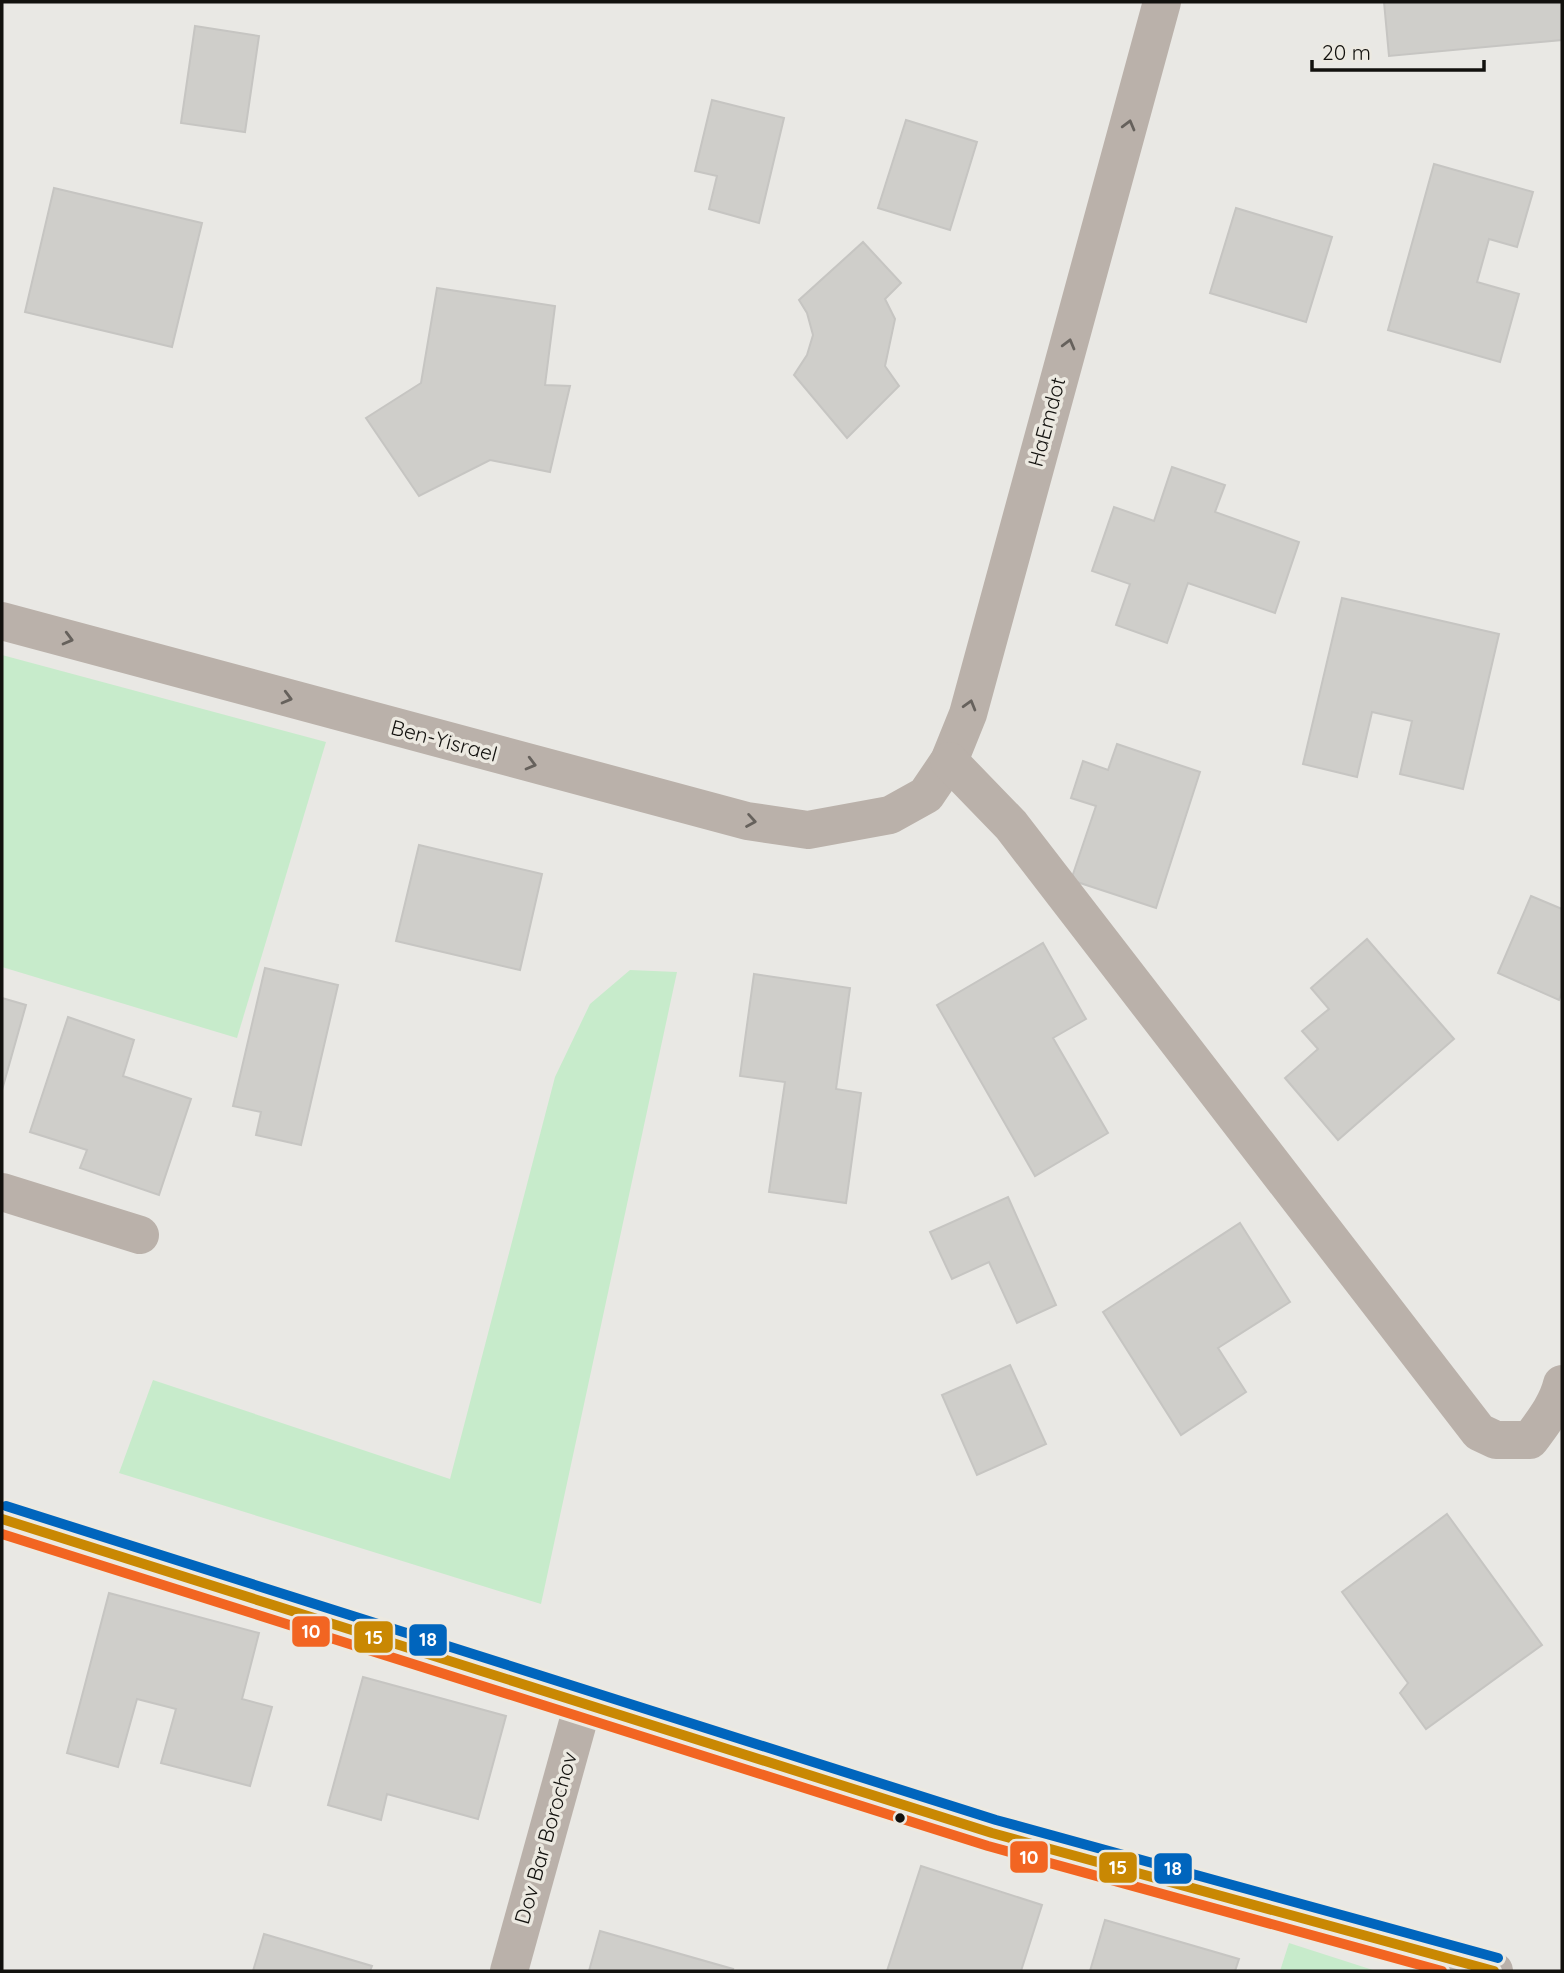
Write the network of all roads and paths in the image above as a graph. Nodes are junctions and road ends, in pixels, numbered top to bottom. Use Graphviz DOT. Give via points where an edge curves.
graph roads {
  1 [pos="1163,2"];
  2 [pos="2,621"];
  3 [pos="949,761"];
  4 [pos="890,815"];
  5 [pos="2,1192"];
  6 [pos="140,1235"];
  7 [pos="1562,1384"];
  8 [pos="2,1519"];
  9 [pos="583,1704"];
  10 [pos="509,1971"];
  11 [pos="1494,1971"];
  3 -- 1 [label="street, HaEmdot, one-way" via="968,714"];
  2 -- 4 [label="street, Ben-Yisrael, one-way" via="747,821 808,830"];
  3 -- 4 [label="street, HaEmdot" via="926,795"];
  3 -- 7 [label="street" via="1011,825 1479,1432 1496,1440 1530,1440"];
  5 -- 6 [label="street"];
  8 -- 9 [label="street"];
  9 -- 10 [label="street, Dov Bar Borochov"];
  9 -- 11 [label="street" via="992,1833"];
}
